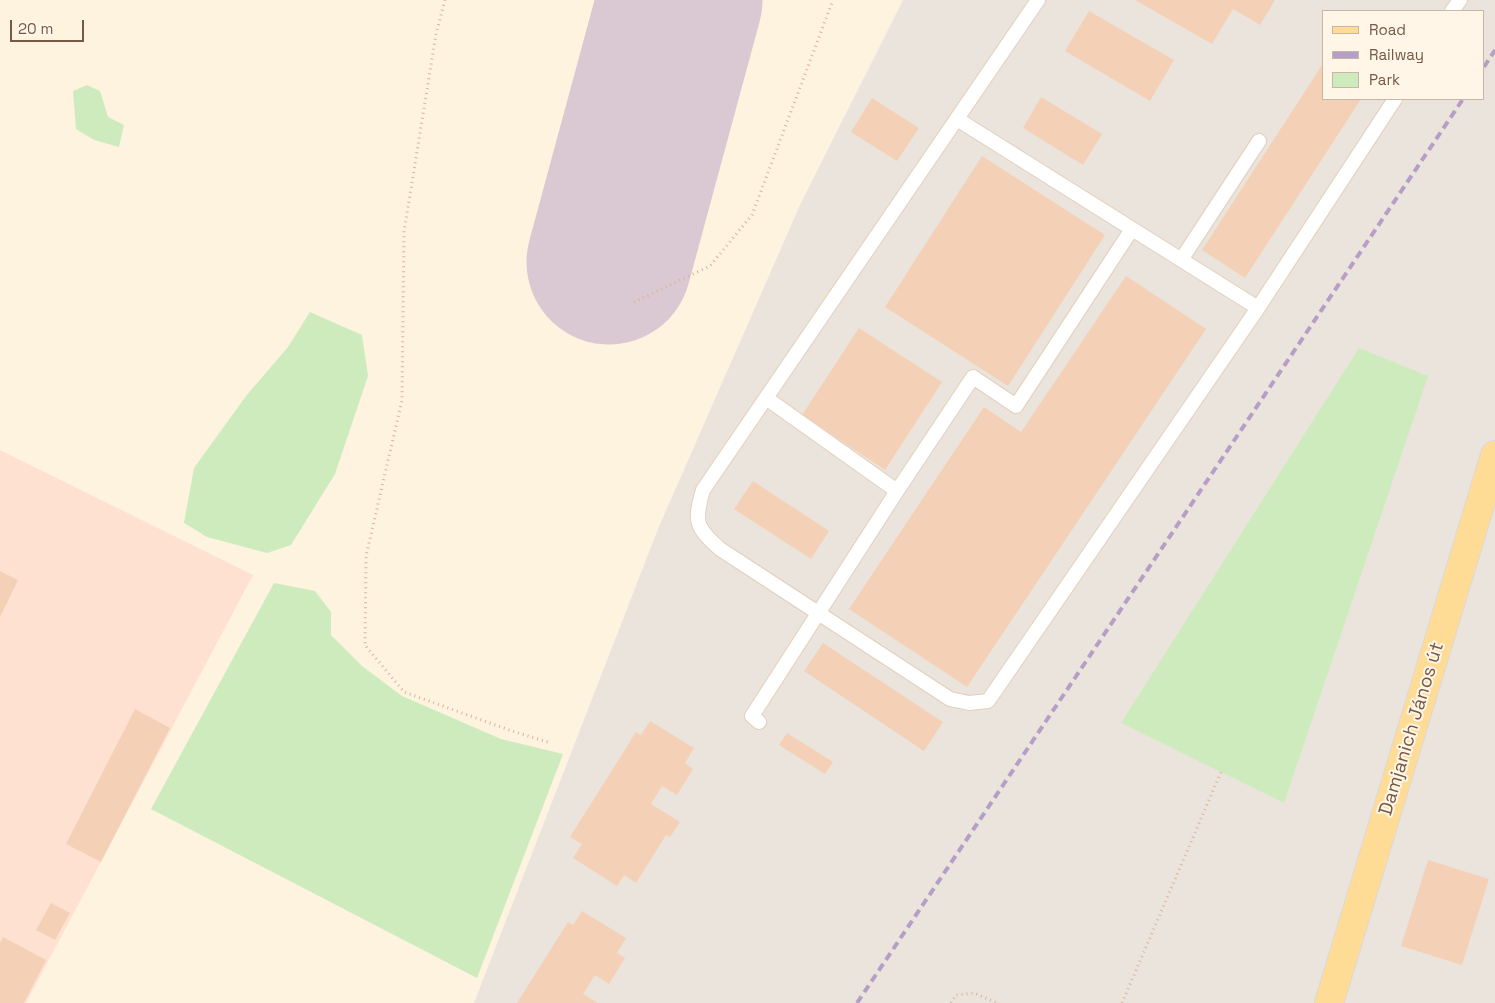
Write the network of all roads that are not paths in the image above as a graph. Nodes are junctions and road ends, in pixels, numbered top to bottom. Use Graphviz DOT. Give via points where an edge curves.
graph roads {
  1 [pos="1038,0"];
  2 [pos="1394,100"];
  3 [pos="957,119"];
  4 [pos="1260,141"];
  5 [pos="1132,229"];
  6 [pos="1181,260"];
  7 [pos="1258,308"];
  8 [pos="766,398"];
  9 [pos="1495,455"];
  10 [pos="897,491"];
  11 [pos="819,614"];
  12 [pos="760,722"];
  13 [pos="1329,1003"];
  1 -- 3 [label="lane"];
  2 -- 7 [label="lane"];
  3 -- 5 [label="lane"];
  3 -- 8 [label="lane"];
  4 -- 6 [label="lane"];
  5 -- 6 [label="lane"];
  5 -- 10 [label="lane" via="1016,406 973,377"];
  6 -- 7 [label="lane"];
  7 -- 11 [label="lane" via="988,700 969,703 950,699"];
  8 -- 10 [label="lane"];
  8 -- 11 [label="lane" via="703,490 697,513 703,534 720,549"];
  9 -- 13 [label="main road, Damjanich János út"];
  10 -- 11 [label="lane"];
  11 -- 12 [label="lane" via="752,716"];
}
